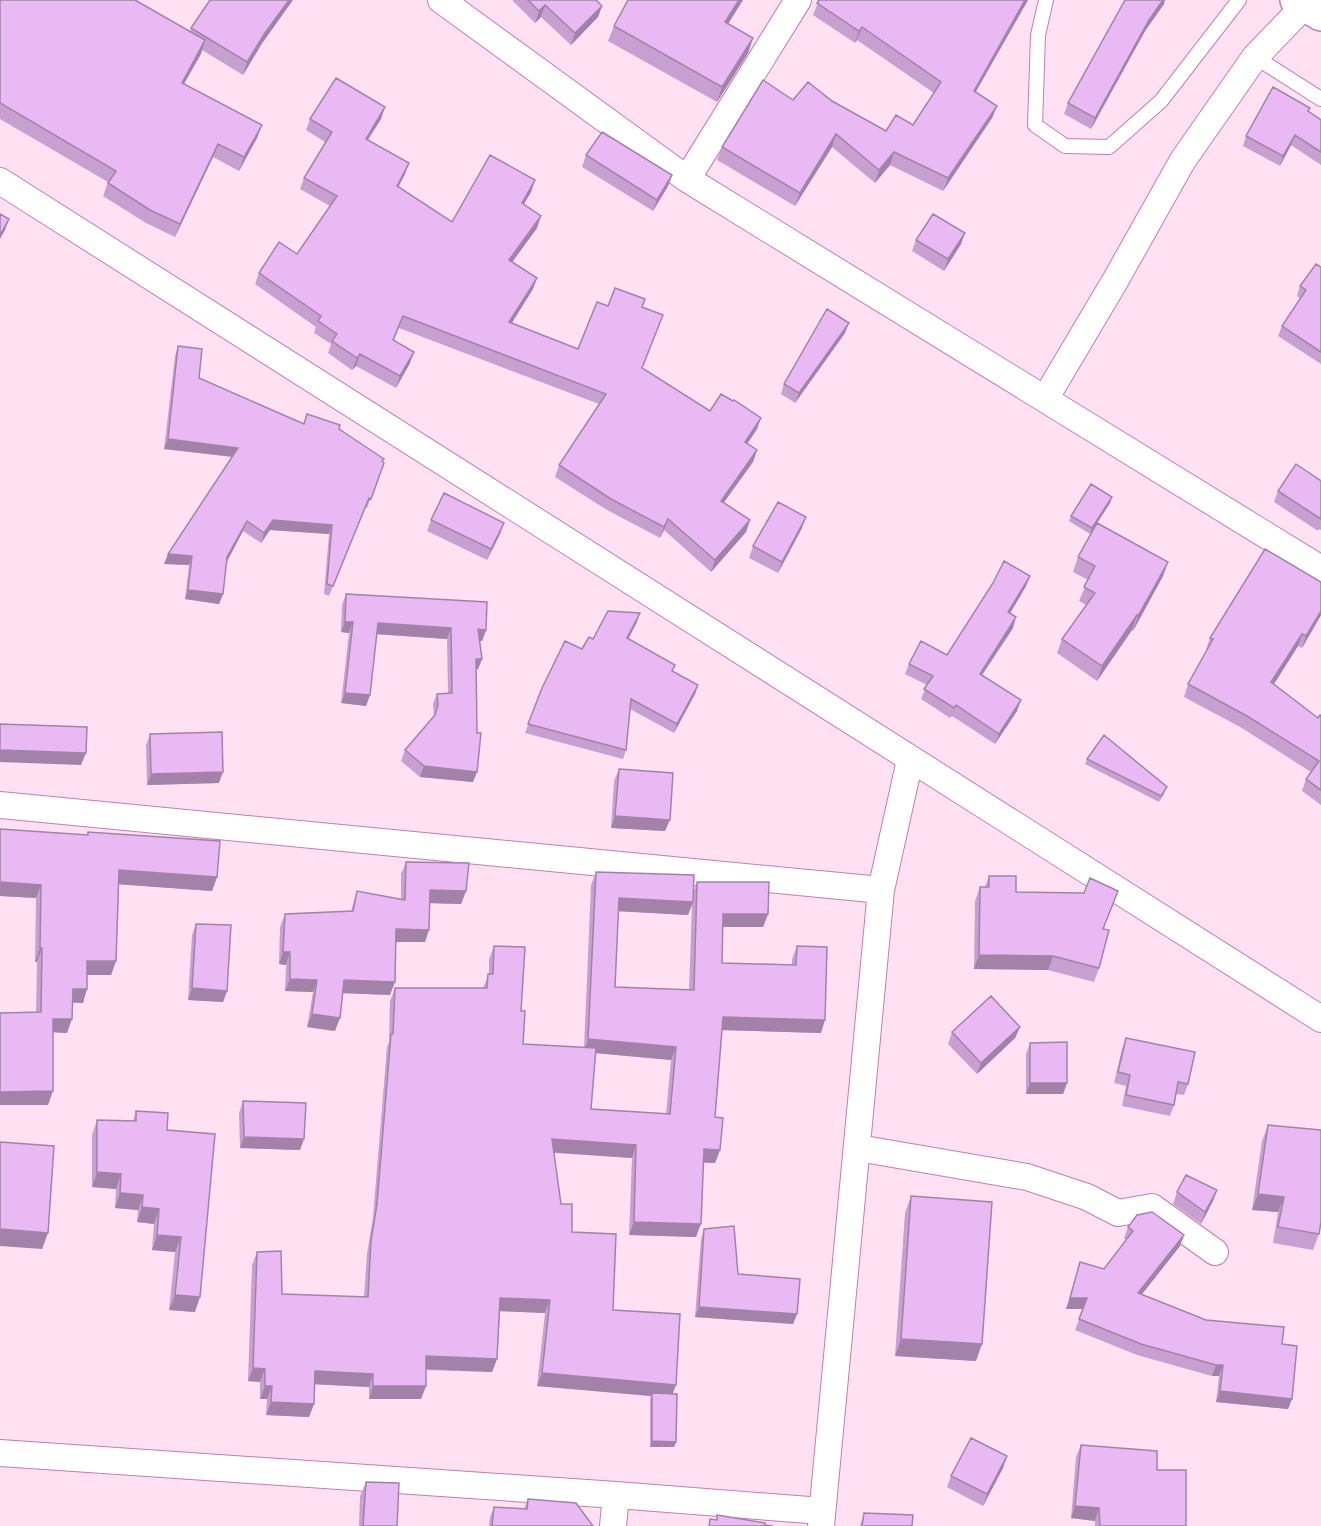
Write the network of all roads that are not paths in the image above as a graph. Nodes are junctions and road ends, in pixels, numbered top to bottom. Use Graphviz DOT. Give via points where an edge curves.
graph roads {
  1 [pos="441,0"];
  2 [pos="798,0"];
  3 [pos="1046,0"];
  4 [pos="1239,0"];
  5 [pos="1308,6"];
  6 [pos="1255,57"];
  7 [pos="1321,99"];
  8 [pos="687,179"];
  9 [pos="0,181"];
  10 [pos="1045,399"];
  11 [pos="1321,569"];
  12 [pos="910,760"];
  13 [pos="0,805"];
  14 [pos="881,890"];
  15 [pos="1321,1019"];
  16 [pos="858,1148"];
  17 [pos="1215,1252"];
  18 [pos="0,1453"];
  19 [pos="615,1495"];
  20 [pos="821,1519"];
  21 [pos="613,1526"];
  1 -- 8 [label="street"];
  2 -- 8 [label="street"];
  3 -- 4 [label="lane" via="1038,35 1035,125 1065,146 1109,147 1161,101"];
  5 -- 6 [label="street"];
  6 -- 7 [label="lane"];
  6 -- 10 [label="street" via="1183,160"];
  8 -- 10 [label="street"];
  9 -- 12 [label="street"];
  10 -- 11 [label="street"];
  12 -- 14 [label="street"];
  12 -- 15 [label="street"];
  13 -- 14 [label="street"];
  14 -- 16 [label="street"];
  16 -- 17 [label="street" via="1028,1177 1088,1197 1119,1213 1152,1207"];
  16 -- 20 [label="street"];
  18 -- 19 [label="street"];
  19 -- 20 [label="street"];
  19 -- 21 [label="street"];
}
